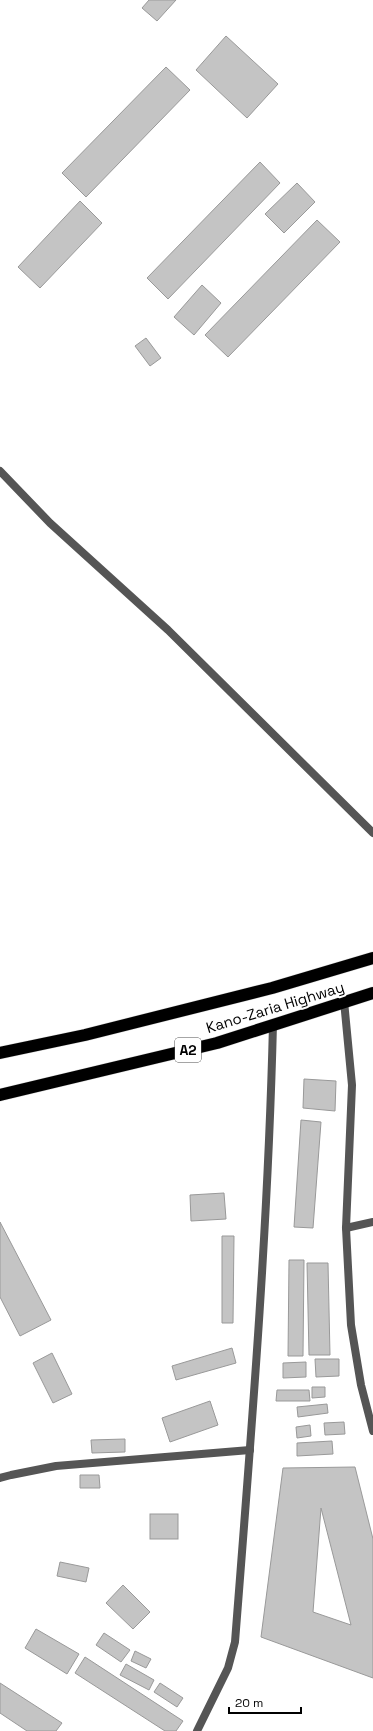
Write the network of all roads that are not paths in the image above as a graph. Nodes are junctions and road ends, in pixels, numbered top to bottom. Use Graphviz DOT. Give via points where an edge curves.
graph roads {
  1 [pos="0,471"];
  2 [pos="373,833"];
  3 [pos="373,958"];
  4 [pos="373,993"];
  5 [pos="344,1001"];
  6 [pos="273,1024"];
  7 [pos="0,1053"];
  8 [pos="0,1095"];
  9 [pos="373,1222"];
  10 [pos="346,1228"];
  11 [pos="373,1431"];
  12 [pos="250,1450"];
  13 [pos="0,1478"];
  14 [pos="197,1731"];
  1 -- 2 [label="street" via="50,523 168,630"];
  3 -- 7 [label="highway, Kano-Zaria Highway" via="264,990"];
  4 -- 5 [label="highway, Kano-Zaria Highway / A2"];
  5 -- 6 [label="highway, Kano-Zaria Highway / A2"];
  5 -- 10 [label="street" via="352,1085"];
  6 -- 8 [label="highway, Kano-Zaria Highway / A2" via="217,1043"];
  6 -- 12 [label="street" via="270,1140"];
  9 -- 10 [label="street"];
  10 -- 11 [label="street" via="351,1325 360,1385"];
  12 -- 13 [label="street" via="56,1466"];
  12 -- 14 [label="street" via="235,1642 228,1668"];
}
